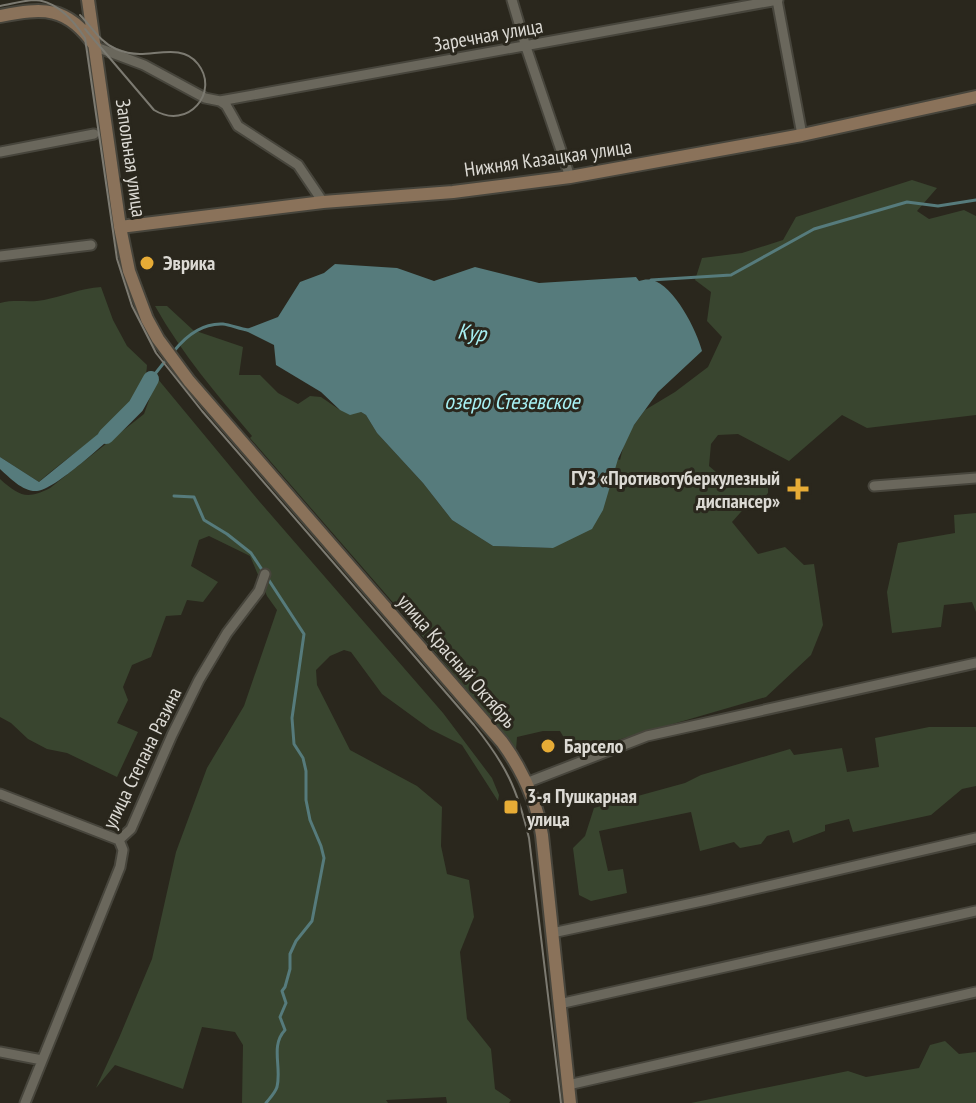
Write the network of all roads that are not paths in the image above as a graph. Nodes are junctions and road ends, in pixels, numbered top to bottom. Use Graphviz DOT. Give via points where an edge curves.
graph roads {
  1 [pos="88,0"];
  2 [pos="512,0"];
  3 [pos="777,0"];
  4 [pos="0,16"];
  5 [pos="96,47"];
  6 [pos="526,47"];
  7 [pos="976,97"];
  8 [pos="220,101"];
  9 [pos="94,134"];
  10 [pos="802,135"];
  11 [pos="0,152"];
  12 [pos="570,177"];
  13 [pos="323,202"];
  14 [pos="120,227"];
  15 [pos="91,245"];
  16 [pos="0,256"];
  17 [pos="147,319"];
  18 [pos="976,478"];
  19 [pos="874,486"];
  20 [pos="265,574"];
  21 [pos="976,663"];
  22 [pos="526,783"];
  23 [pos="0,794"];
  24 [pos="976,838"];
  25 [pos="119,840"];
  26 [pos="976,911"];
  27 [pos="552,933"];
  28 [pos="976,992"];
  29 [pos="559,1004"];
  30 [pos="0,1052"];
  31 [pos="42,1060"];
  32 [pos="568,1085"];
  33 [pos="25,1103"];
  34 [pos="570,1103"];
  1 -- 5 [label="main road, Запольная улица"];
  2 -- 6 [label="street"];
  3 -- 6 [label="street, Заречная улица"];
  3 -- 10 [label="street"];
  4 -- 5 [label="main road" via="52,12 76,23"];
  5 -- 8 [label="street, Заречная улица"];
  5 -- 14 [label="main road, Запольная улица"];
  6 -- 8 [label="street, Заречная улица"];
  6 -- 12 [label="street"];
  7 -- 10 [label="main road, Нижняя Казацкая улица"];
  8 -- 13 [label="street" via="238,126 298,165"];
  9 -- 11 [label="street"];
  10 -- 12 [label="main road, Нижняя Казацкая улица"];
  12 -- 13 [label="main road, Нижняя Казацкая улица"];
  13 -- 14 [label="main road, Нижняя Казацкая улица"];
  14 -- 17 [label="main road, Запольная улица"];
  15 -- 16 [label="street"];
  17 -- 22 [label="main road, улица Красный Октябрь" via="189,381 492,730"];
  18 -- 19 [label="street"];
  20 -- 25 [label="street, улица Степана Разина" via="199,680 131,829"];
  21 -- 22 [label="street" via="647,736"];
  22 -- 27 [label="main road, улица Красный Октябрь" via="540,823"];
  23 -- 25 [label="street"];
  24 -- 27 [label="street"];
  25 -- 31 [label="street, улица Степана Разина" via="120,867"];
  26 -- 29 [label="street"];
  27 -- 29 [label="main road, улица Красный Октябрь"];
  28 -- 32 [label="street"];
  29 -- 32 [label="main road, улица Красный Октябрь"];
  30 -- 31 [label="street"];
  31 -- 33 [label="street, улица Степана Разина"];
  32 -- 34 [label="main road, улица Красный Октябрь"];
}
